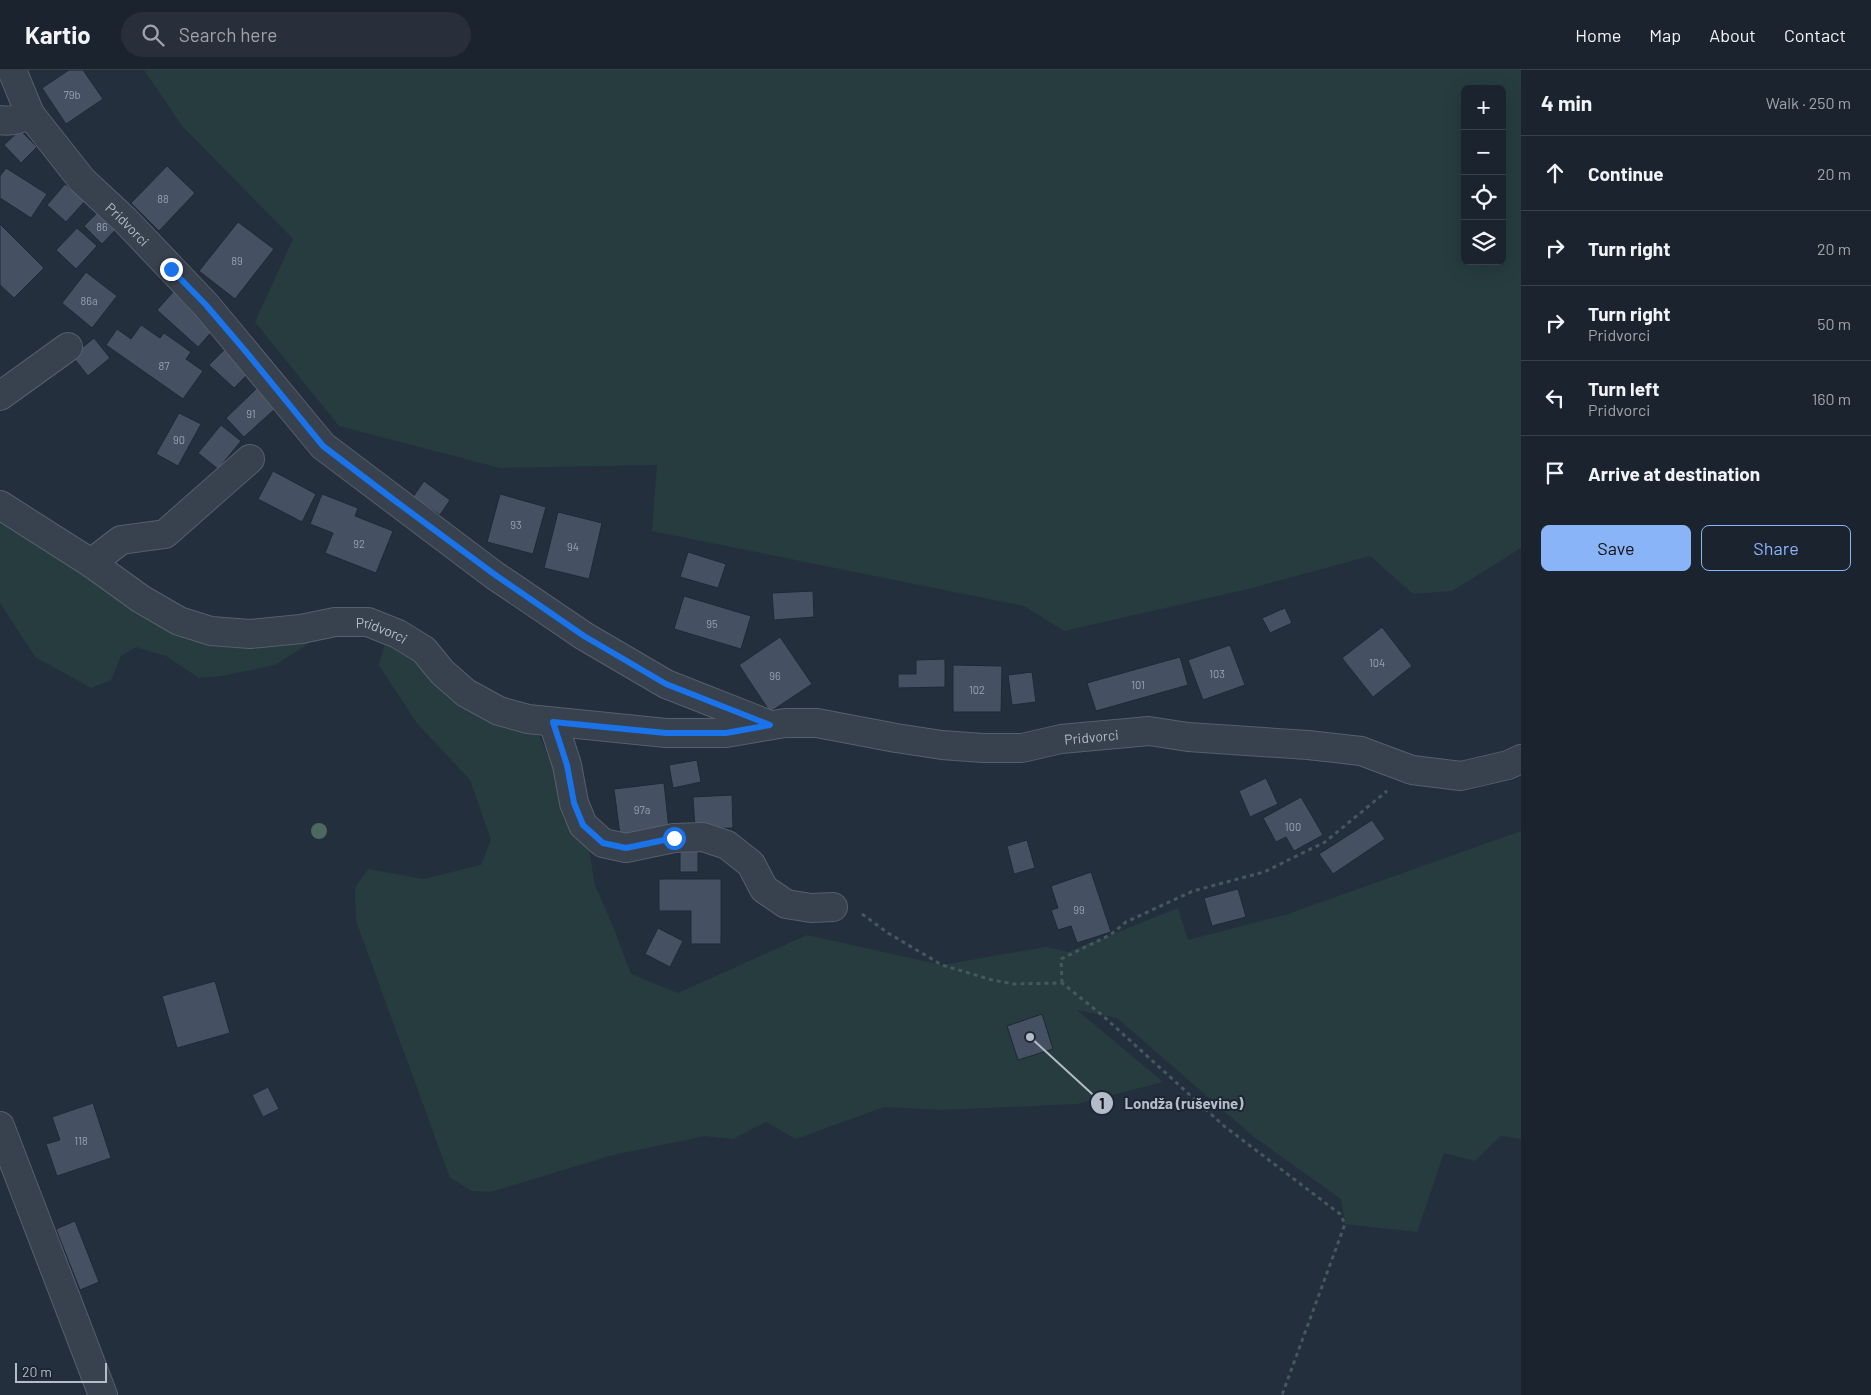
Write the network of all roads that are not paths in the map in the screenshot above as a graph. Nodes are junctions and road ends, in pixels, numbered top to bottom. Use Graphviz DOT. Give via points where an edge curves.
graph roads {
  1 [pos="12,70"];
  2 [pos="30,114"];
  3 [pos="0,120"];
  4 [pos="68,347"];
  5 [pos="0,396"];
  6 [pos="250,459"];
  7 [pos="0,505"];
  8 [pos="91,563"];
  9 [pos="553,722"];
  10 [pos="770,725"];
  11 [pos="1521,759"];
  12 [pos="833,907"];
  13 [pos="0,1126"];
  14 [pos="103,1395"];
  1 -- 2 [label="street, Pridvorci"];
  2 -- 3 [label="street" via="21,119"];
  2 -- 10 [label="street, Pridvorci" via="82,180 206,305 323,446 486,569 584,636 666,684"];
  4 -- 5 [label="street"];
  6 -- 8 [label="street" via="165,534 121,540"];
  7 -- 8 [label="street, Pridvorci"];
  8 -- 9 [label="street, Pridvorci" via="141,599 179,621 211,631 250,634 335,622 368,622 398,634 424,650 466,693 499,711"];
  9 -- 10 [label="street, Pridvorci" via="666,733 726,733"];
  9 -- 12 [label="street" via="583,825 603,843 626,848 674,838 703,837 726,844 751,864 764,889 786,904"];
  10 -- 11 [label="street, Pridvorci" via="816,723 942,745 983,748 1022,748 1061,739 1149,730 1188,737 1308,744 1361,751 1412,770 1461,776"];
  13 -- 14 [label="street"];
}
